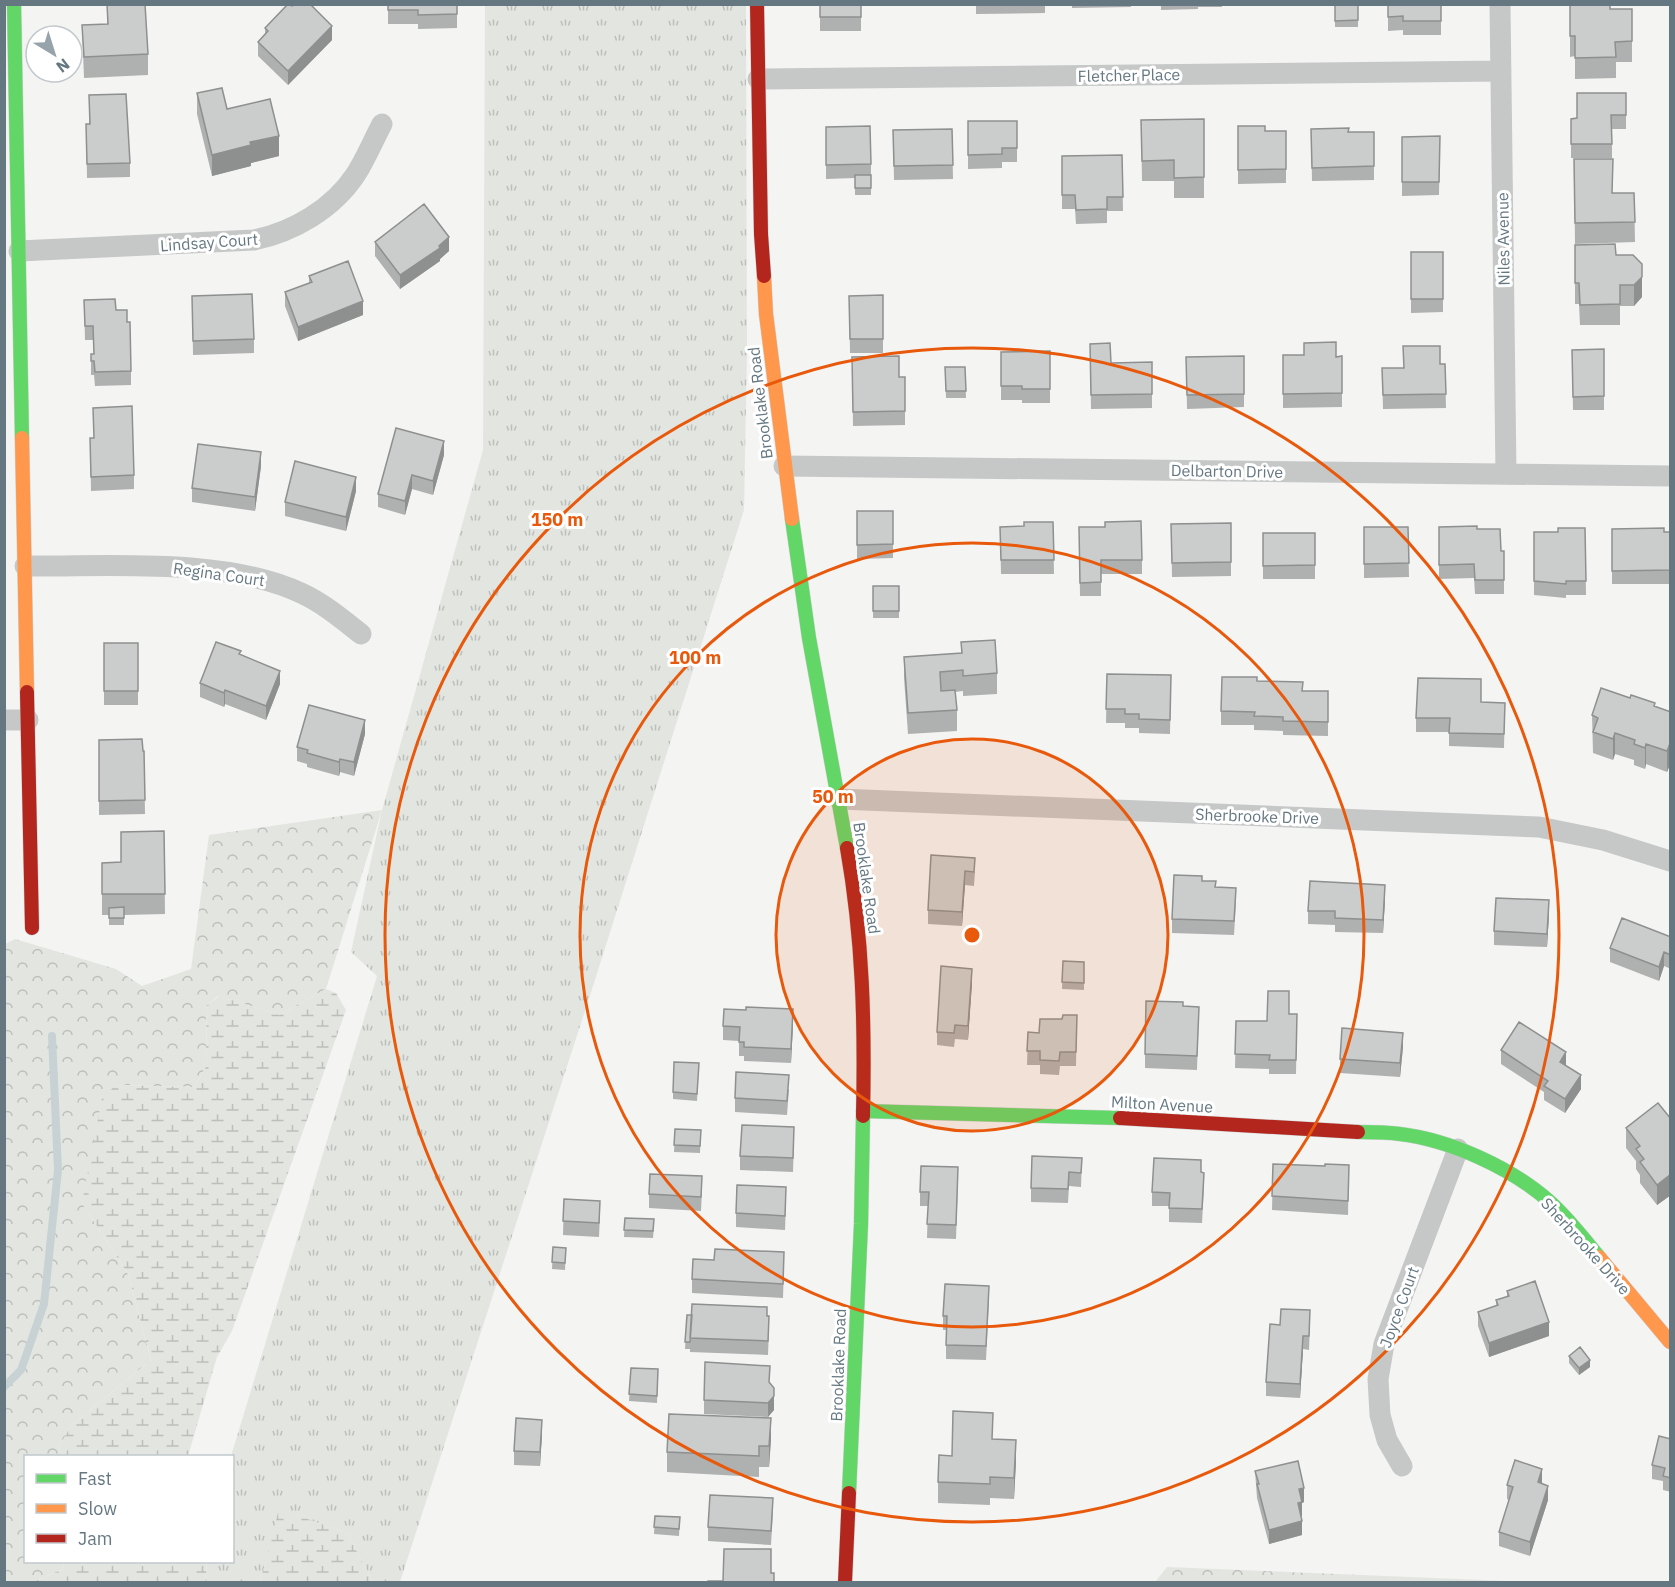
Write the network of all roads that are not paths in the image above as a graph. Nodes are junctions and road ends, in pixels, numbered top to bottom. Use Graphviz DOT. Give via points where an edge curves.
graph roads {
  1 [pos="14,4"];
  2 [pos="757,4"];
  3 [pos="1500,4"];
  4 [pos="1501,71"];
  5 [pos="758,79"];
  6 [pos="382,124"];
  7 [pos="19,251"];
  8 [pos="784,466"];
  9 [pos="1506,474"];
  10 [pos="1671,476"];
  11 [pos="25,566"];
  12 [pos="361,634"];
  13 [pos="4,720"];
  14 [pos="28,720"];
  15 [pos="838,799"];
  16 [pos="1671,861"];
  17 [pos="32,928"];
  18 [pos="863,1111"];
  19 [pos="1458,1149"];
  20 [pos="1671,1342"];
  21 [pos="1402,1466"];
  22 [pos="845,1582"];
  1 -- 7 [label="street"];
  2 -- 5 [label="street, Brooklake Road"];
  3 -- 4 [label="street, Niles Avenue"];
  4 -- 5 [label="street, Fletcher Place"];
  4 -- 9 [label="street, Niles Avenue"];
  5 -- 8 [label="street, Brooklake Road" via="766,314"];
  6 -- 7 [label="street, Lindsay Court" via="345,188 319,212 271,237"];
  7 -- 11 [label="street"];
  8 -- 9 [label="street, Delbarton Drive"];
  8 -- 15 [label="street, Brooklake Road"];
  9 -- 10 [label="street, Delbarton Drive"];
  11 -- 12 [label="street, Regina Court" via="192,567 269,580 333,611"];
  11 -- 14 [label="street"];
  13 -- 14 [label="street"];
  14 -- 17 [label="street"];
  15 -- 16 [label="street, Sherbrooke Drive" via="1539,827 1604,840"];
  15 -- 18 [label="street, Brooklake Road" via="863,975"];
  18 -- 19 [label="street, Milton Avenue" via="1142,1119 1401,1134"];
  18 -- 22 [label="street, Brooklake Road"];
  19 -- 20 [label="street, Sherbrooke Drive" via="1520,1179 1548,1200"];
  19 -- 21 [label="street, Joyce Court" via="1384,1344 1378,1379 1380,1415 1386,1440"];
}
